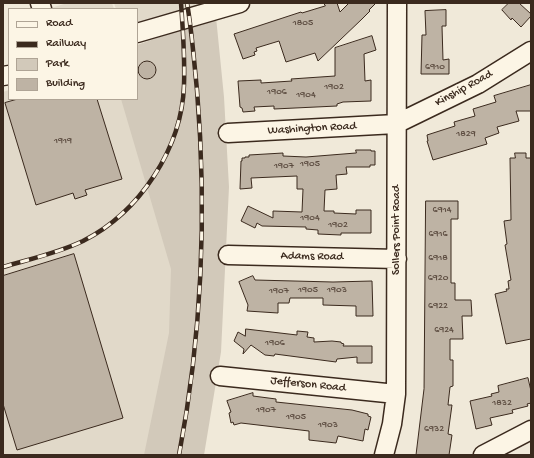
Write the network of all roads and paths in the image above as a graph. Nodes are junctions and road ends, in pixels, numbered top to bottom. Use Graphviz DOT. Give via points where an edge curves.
graph roads {
  1 [pos="240,3"];
  2 [pos="397,3"];
  3 [pos="138,34"];
  4 [pos="531,51"];
  5 [pos="396,124"];
  6 [pos="228,133"];
  7 [pos="228,255"];
  8 [pos="397,259"];
  9 [pos="220,376"];
  10 [pos="396,394"];
  11 [pos="531,430"];
  12 [pos="384,455"];
  13 [pos="483,455"];
  1 -- 3 [label="street"];
  2 -- 5 [label="street, Sollers Point Road"];
  4 -- 5 [label="street, Kinship Road" via="478,84"];
  5 -- 6 [label="street, Washington Road"];
  5 -- 8 [label="street, Sollers Point Road"];
  7 -- 8 [label="street, Adams Road"];
  8 -- 10 [label="street, Sollers Point Road"];
  9 -- 10 [label="street, Jefferson Road"];
  10 -- 12 [label="street, Sollers Point Road"];
  11 -- 13 [label="street"];
}
